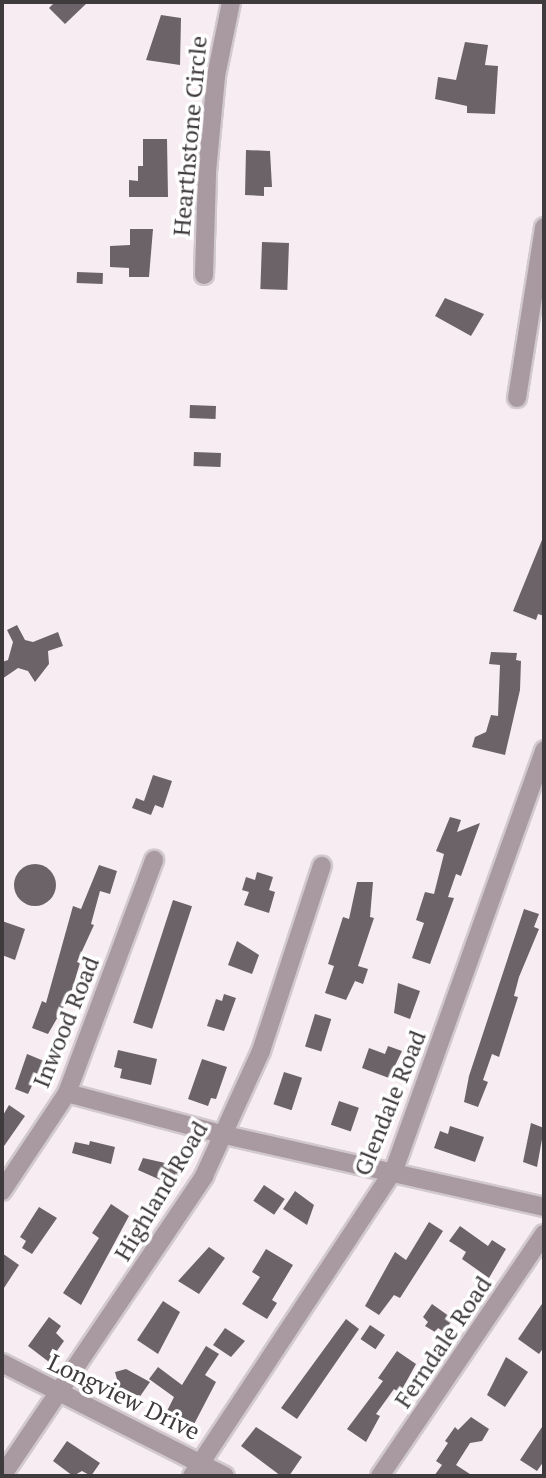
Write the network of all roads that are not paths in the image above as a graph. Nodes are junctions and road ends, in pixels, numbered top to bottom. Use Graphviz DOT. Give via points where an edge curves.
graph roads {
  1 [pos="231,2"];
  2 [pos="544,227"];
  3 [pos="205,275"];
  4 [pos="517,398"];
  5 [pos="544,750"];
  6 [pos="155,860"];
  7 [pos="322,866"];
  8 [pos="67,1093"];
  9 [pos="225,1135"];
  10 [pos="394,1170"];
  11 [pos="2,1191"];
  12 [pos="544,1207"];
  13 [pos="544,1234"];
  14 [pos="2,1363"];
  15 [pos="58,1393"];
  16 [pos="197,1469"];
  17 [pos="2,1476"];
  18 [pos="225,1476"];
  19 [pos="380,1476"];
  1 -- 3 [label="street, Hearthstone Circle" via="216,76 207,172"];
  2 -- 4 [label="street"];
  5 -- 10 [label="street, Glendale Road"];
  6 -- 8 [label="street, Inwood Road"];
  7 -- 9 [label="street, Highland Road" via="261,1051"];
  8 -- 9 [label="street"];
  8 -- 11 [label="street, Inwood Road"];
  9 -- 10 [label="street"];
  9 -- 15 [label="street, Highland Road" via="204,1176"];
  10 -- 12 [label="street"];
  10 -- 16 [label="street, Glendale Road"];
  13 -- 19 [label="street, Ferndale Road"];
  14 -- 15 [label="street, Longview Drive"];
  15 -- 16 [label="street, Longview Drive"];
  15 -- 17 [label="street, Highland Road"];
  16 -- 18 [label="street, Longview Drive"];
}
